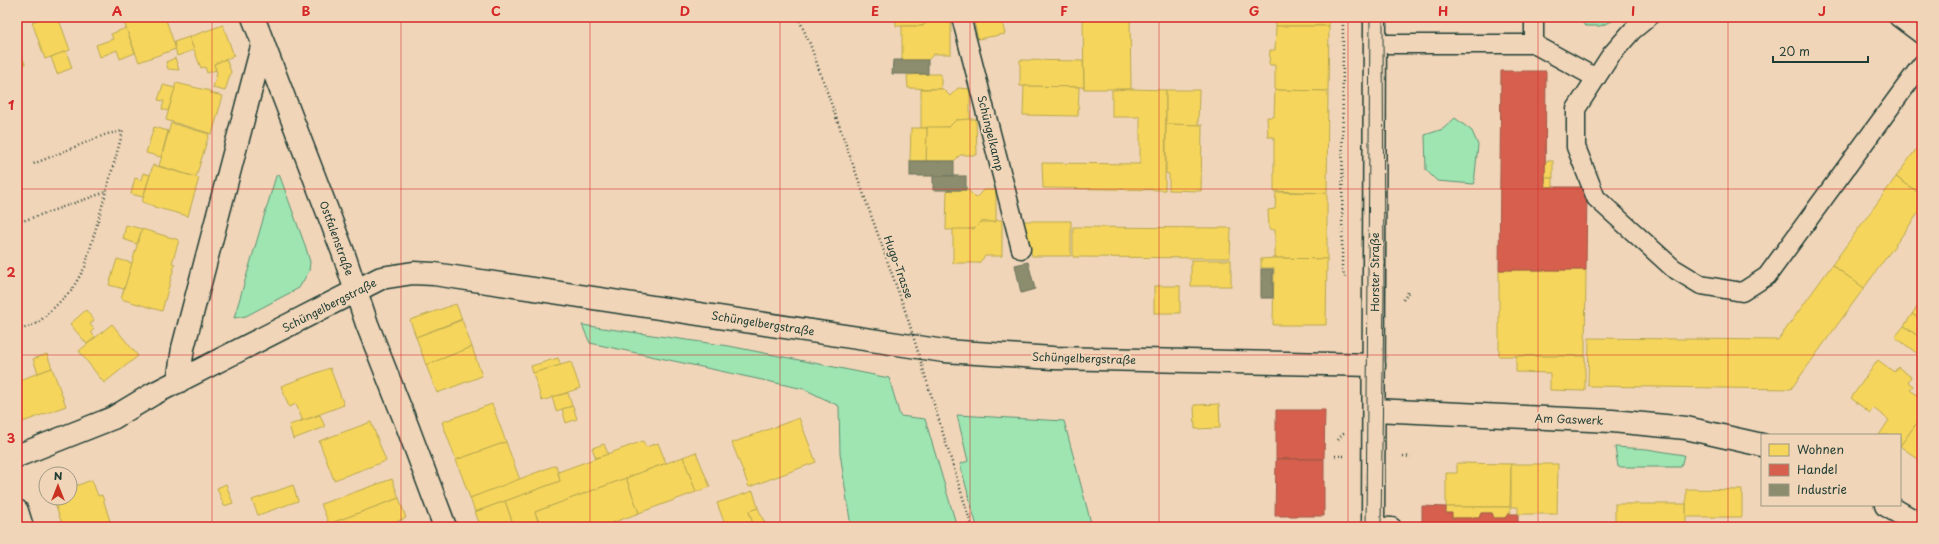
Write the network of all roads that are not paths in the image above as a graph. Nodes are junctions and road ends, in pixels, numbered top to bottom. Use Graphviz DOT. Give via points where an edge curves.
graph roads {
  1 [pos="253,17"];
  2 [pos="961,17"];
  3 [pos="1375,17"];
  4 [pos="1534,17"];
  5 [pos="1649,17"];
  6 [pos="1898,17"];
  7 [pos="1922,35"];
  8 [pos="263,43"];
  9 [pos="1374,44"];
  10 [pos="1534,44"];
  11 [pos="1922,64"];
  12 [pos="1596,78"];
  13 [pos="1021,249"];
  14 [pos="356,291"];
  15 [pos="1374,365"];
  16 [pos="178,382"];
  17 [pos="1374,410"];
  18 [pos="1761,446"];
  19 [pos="17,456"];
  20 [pos="1888,506"];
  21 [pos="17,511"];
  22 [pos="1922,526"];
  23 [pos="22,527"];
  24 [pos="445,527"];
  25 [pos="1379,527"];
  1 -- 8 [label="street, Ostfalenstraße"];
  2 -- 13 [label="lane, Schüngelkamp"];
  3 -- 9 [label="street, Horster Straße"];
  4 -- 10 [label="lane"];
  5 -- 12 [label="lane" via="1632,31 1611,55"];
  6 -- 7 [label="lane"];
  8 -- 14 [label="street, Ostfalenstraße"];
  8 -- 16 [label="street" via="183,348"];
  9 -- 10 [label="lane"];
  9 -- 15 [label="street, Horster Straße"];
  10 -- 12 [label="lane"];
  11 -- 12 [label="lane" via="1767,276 1742,292 1701,285 1673,268 1596,198 1576,147 1576,109"];
  14 -- 15 [label="street, Schüngelbergstraße" via="381,278 413,273 442,275 944,350 1053,358"];
  14 -- 16 [label="street, Schüngelbergstraße"];
  14 -- 24 [label="street, Ostfalenstraße"];
  15 -- 17 [label="street, Horster Straße"];
  16 -- 19 [label="street, Schüngelbergstraße" via="113,418"];
  17 -- 18 [label="street, Am Gaswerk" via="1612,420 1686,428"];
  17 -- 25 [label="street, Horster Straße"];
  20 -- 22 [label="street"];
  21 -- 23 [label="street"];
}
